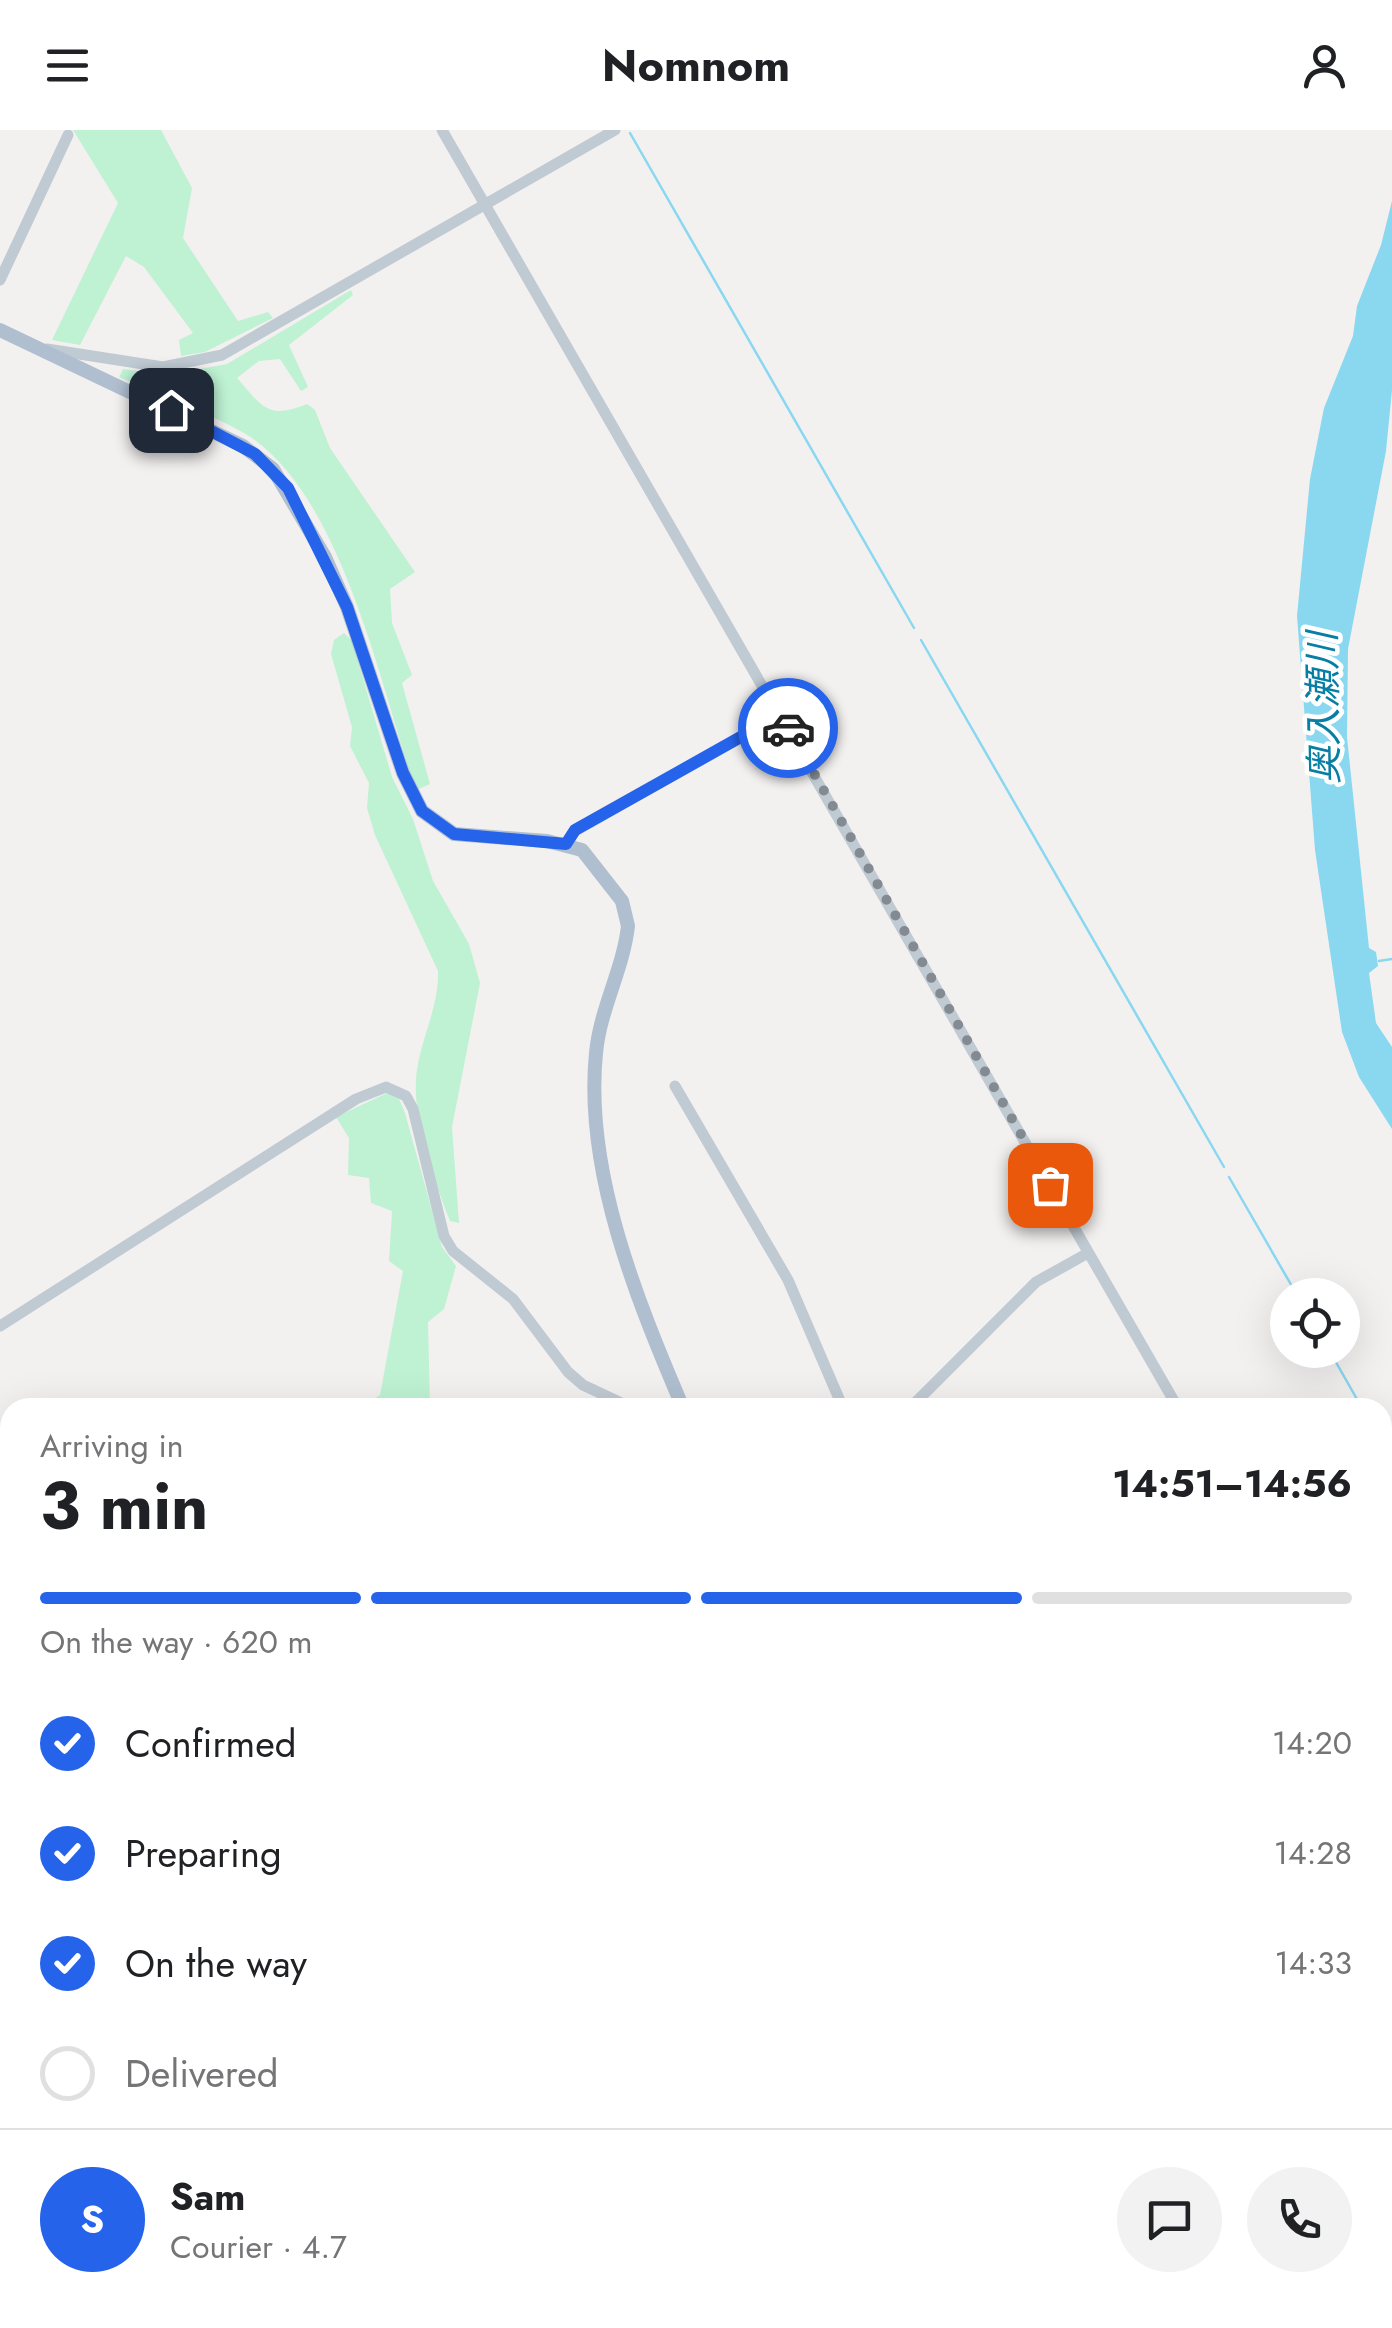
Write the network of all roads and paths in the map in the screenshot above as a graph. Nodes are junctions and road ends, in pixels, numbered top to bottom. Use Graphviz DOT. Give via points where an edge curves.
graph roads {
  1 [pos="442,130"];
  2 [pos="615,130"];
  3 [pos="68,135"];
  4 [pos="485,204"];
  5 [pos="0,280"];
  6 [pos="0,330"];
  7 [pos="33,346"];
  8 [pos="780,715"];
  9 [pos="566,844"];
  10 [pos="675,1086"];
  11 [pos="1088,1252"];
  12 [pos="0,1326"];
  13 [pos="611,1398"];
  14 [pos="679,1398"];
  15 [pos="838,1398"];
  16 [pos="920,1398"];
  17 [pos="1172,1398"];
  1 -- 4 [label="street"];
  2 -- 4 [label="street"];
  3 -- 5 [label="street"];
  4 -- 7 [label="street" via="222,355 163,368"];
  4 -- 8 [label="street"];
  6 -- 7 [label="main road"];
  7 -- 9 [label="main road" via="243,446 273,470 325,557 366,652 412,798 435,824 454,834"];
  8 -- 9 [label="street" via="575,830"];
  8 -- 11 [label="street"];
  9 -- 14 [label="main road" via="588,854 627,913 626,941 596,1049 597,1151"];
  10 -- 15 [label="street" via="788,1280"];
  11 -- 16 [label="street" via="1036,1282"];
  11 -- 17 [label="street"];
  12 -- 13 [label="street" via="346,1105 386,1088 406,1096 413,1109 453,1251 514,1299 568,1372"];
}
